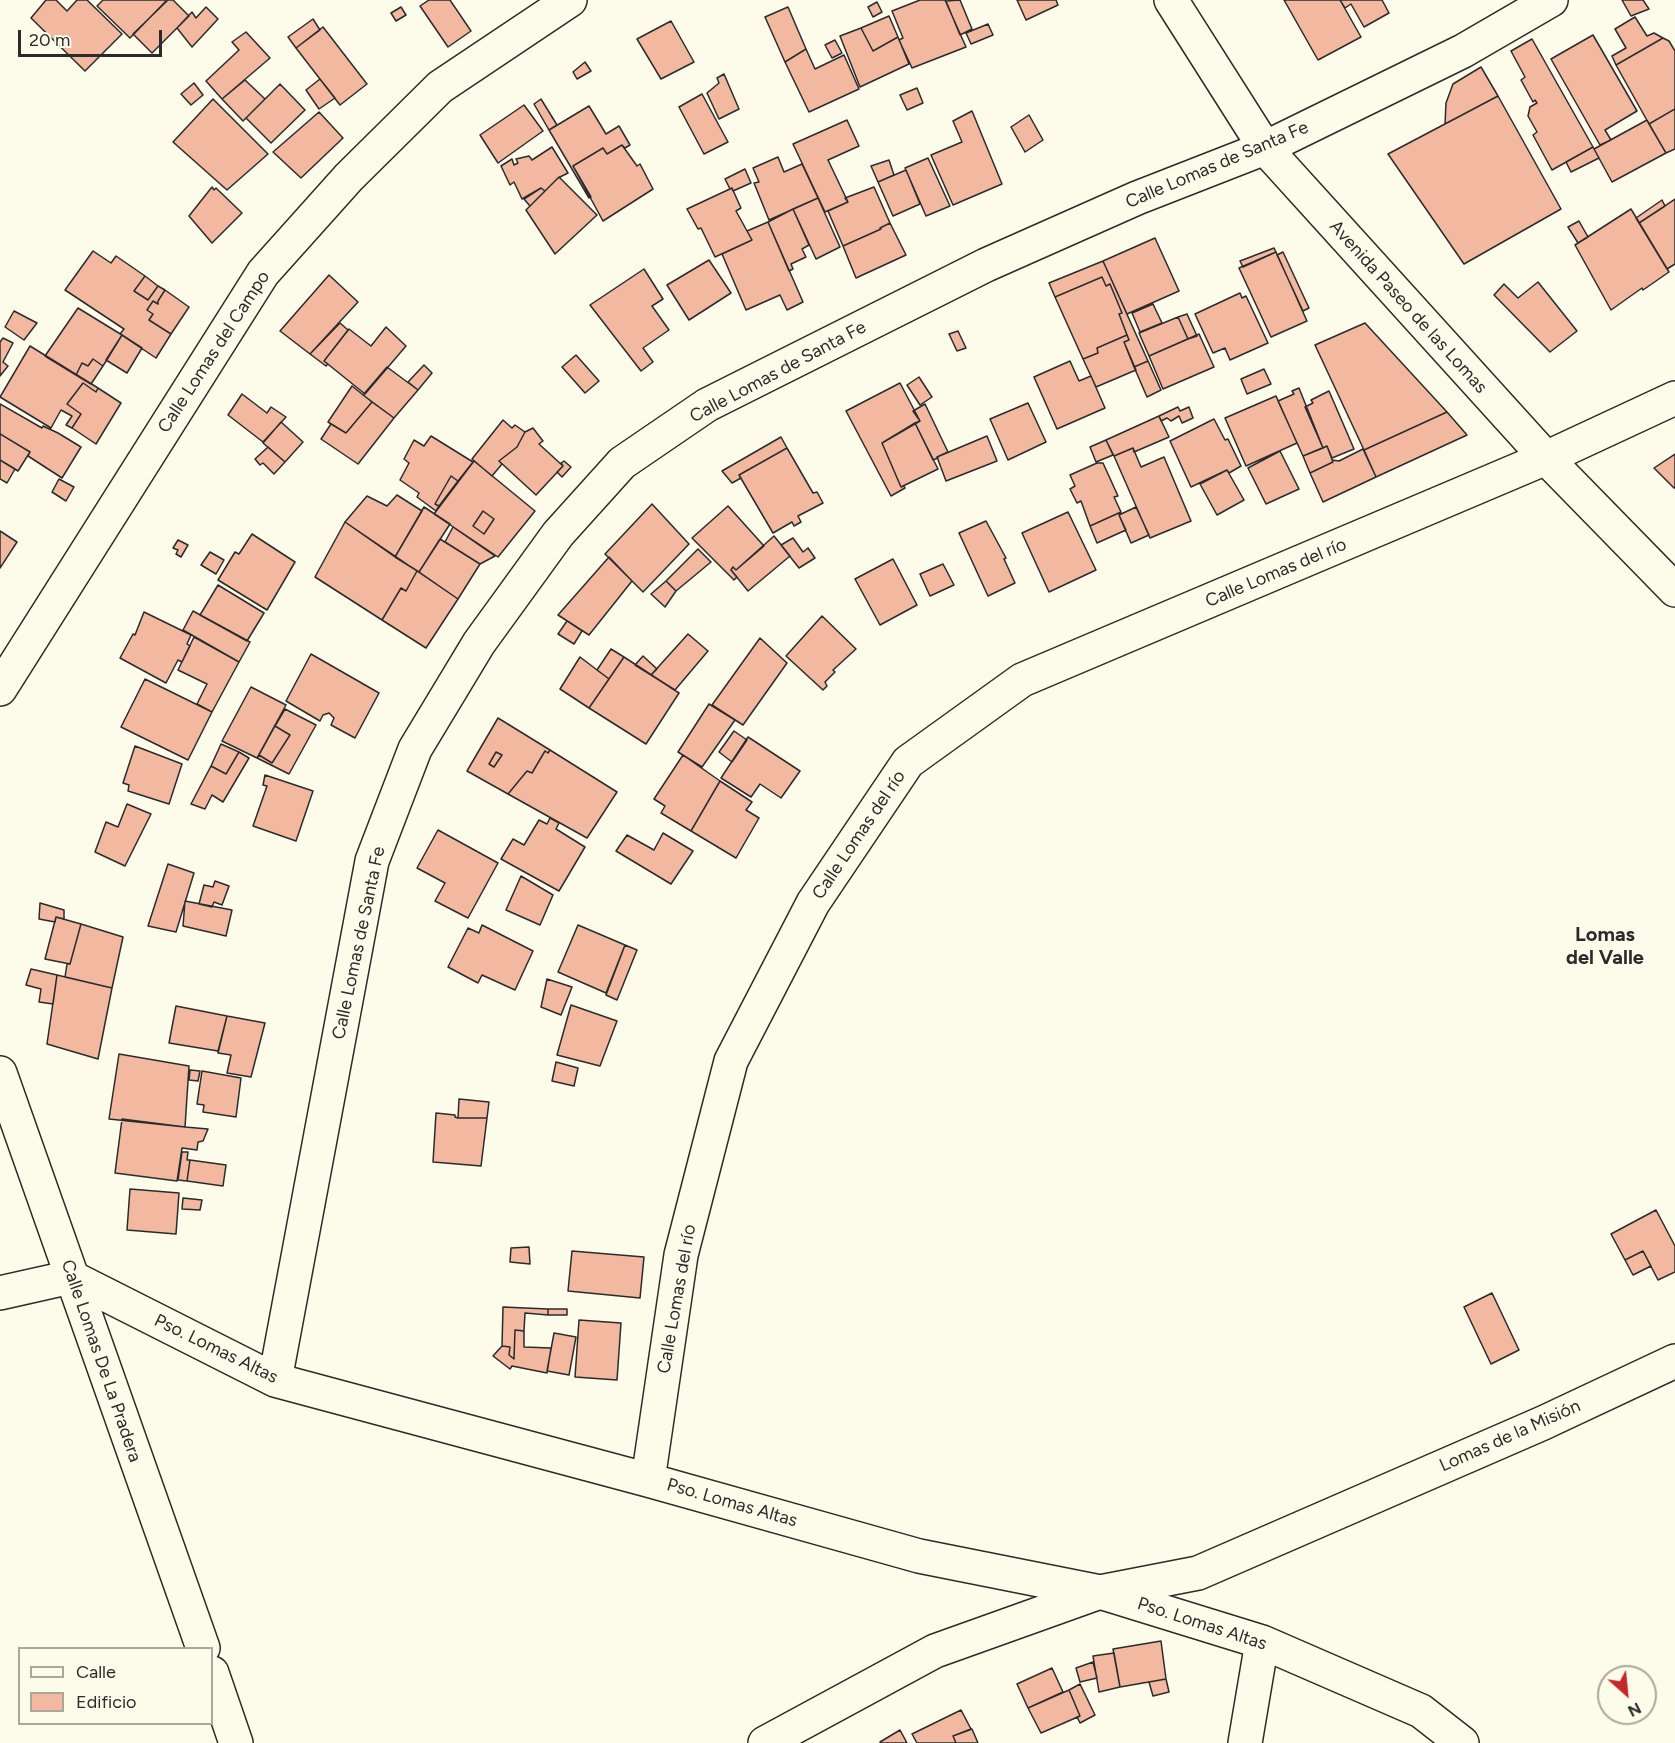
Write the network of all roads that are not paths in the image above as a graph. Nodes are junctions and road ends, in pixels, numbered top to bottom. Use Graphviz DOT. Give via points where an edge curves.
graph roads {
  1 [pos="570,0"];
  2 [pos="1171,0"];
  3 [pos="1551,0"];
  4 [pos="1265,148"];
  5 [pos="1675,398"];
  6 [pos="1546,458"];
  7 [pos="1675,590"];
  8 [pos="0,689"];
  9 [pos="0,1073"];
  10 [pos="71,1277"];
  11 [pos="0,1293"];
  12 [pos="1675,1361"];
  13 [pos="275,1380"];
  14 [pos="648,1480"];
  15 [pos="1100,1592"];
  16 [pos="1262,1642"];
  17 [pos="203,1647"];
  18 [pos="213,1676"];
  19 [pos="236,1743"];
  20 [pos="765,1743"];
  21 [pos="1245,1743"];
  22 [pos="1462,1743"];
  1 -- 8 [label="street, Calle Lomas del Campo" via="440,87 349,177 263,273"];
  2 -- 4 [label="street, Avenida Paseo de las Lomas"];
  3 -- 4 [label="street, Calle Lomas de Santa Fe" via="1463,51"];
  4 -- 6 [label="street, Avenida Paseo de las Lomas"];
  4 -- 13 [label="street, Calle Lomas de Santa Fe" via="1137,198 986,265 707,405 622,463 558,534 479,643 415,750 372,861"];
  5 -- 6 [label="street, Calle Lomas del río"];
  6 -- 7 [label="street, Avenida Paseo de las Lomas"];
  6 -- 14 [label="street, Calle Lomas del río" via="1022,680 908,762 813,903 732,1061 681,1255"];
  9 -- 10 [label="street, Calle Lomas De La Pradera"];
  10 -- 11 [label="street"];
  10 -- 13 [label="street, Pso. Lomas Altas"];
  10 -- 17 [label="street, Calle Lomas De La Pradera"];
  12 -- 15 [label="street, Lomas de la Misión" via="1544,1423 1198,1573"];
  13 -- 14 [label="street, Pso. Lomas Altas"];
  14 -- 15 [label="street, Pso. Lomas Altas" via="919,1556"];
  15 -- 16 [label="street, Pso. Lomas Altas"];
  15 -- 20 [label="street" via="935,1651"];
  16 -- 21 [label="street"];
  16 -- 22 [label="street, Pso. Lomas Altas" via="1421,1711"];
  18 -- 19 [label="street"];
}
